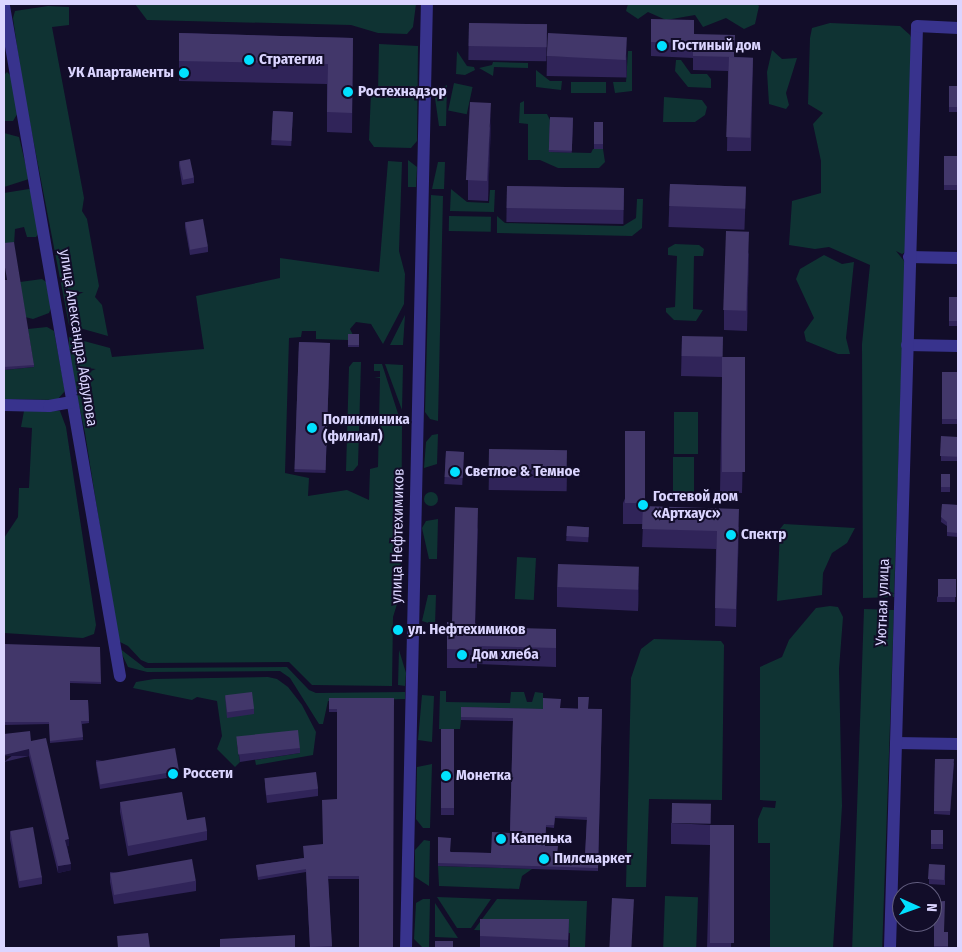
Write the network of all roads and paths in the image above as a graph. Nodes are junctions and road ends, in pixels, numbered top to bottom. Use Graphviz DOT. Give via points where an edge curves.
graph roads {
  1 [pos="427,4"];
  2 [pos="4,6"];
  3 [pos="958,28"];
  4 [pos="909,257"];
  5 [pos="958,258"];
  6 [pos="907,345"];
  7 [pos="958,346"];
  8 [pos="72,402"];
  9 [pos="4,405"];
  10 [pos="120,676"];
  11 [pos="896,743"];
  12 [pos="958,744"];
  13 [pos="406,948"];
  14 [pos="890,948"];
  1 -- 13 [label="street, улица Нефтехимиков"];
  2 -- 8 [label="street, улица Александра Абдулова"];
  3 -- 4 [label="street, Уютная улица" via="918,26"];
  4 -- 5 [label="street"];
  4 -- 6 [label="street, Уютная улица"];
  6 -- 7 [label="street"];
  6 -- 11 [label="street, Уютная улица"];
  8 -- 9 [label="street" via="49,406"];
  8 -- 10 [label="street, улица Александра Абдулова"];
  11 -- 12 [label="street"];
  11 -- 14 [label="street, Уютная улица"];
}
